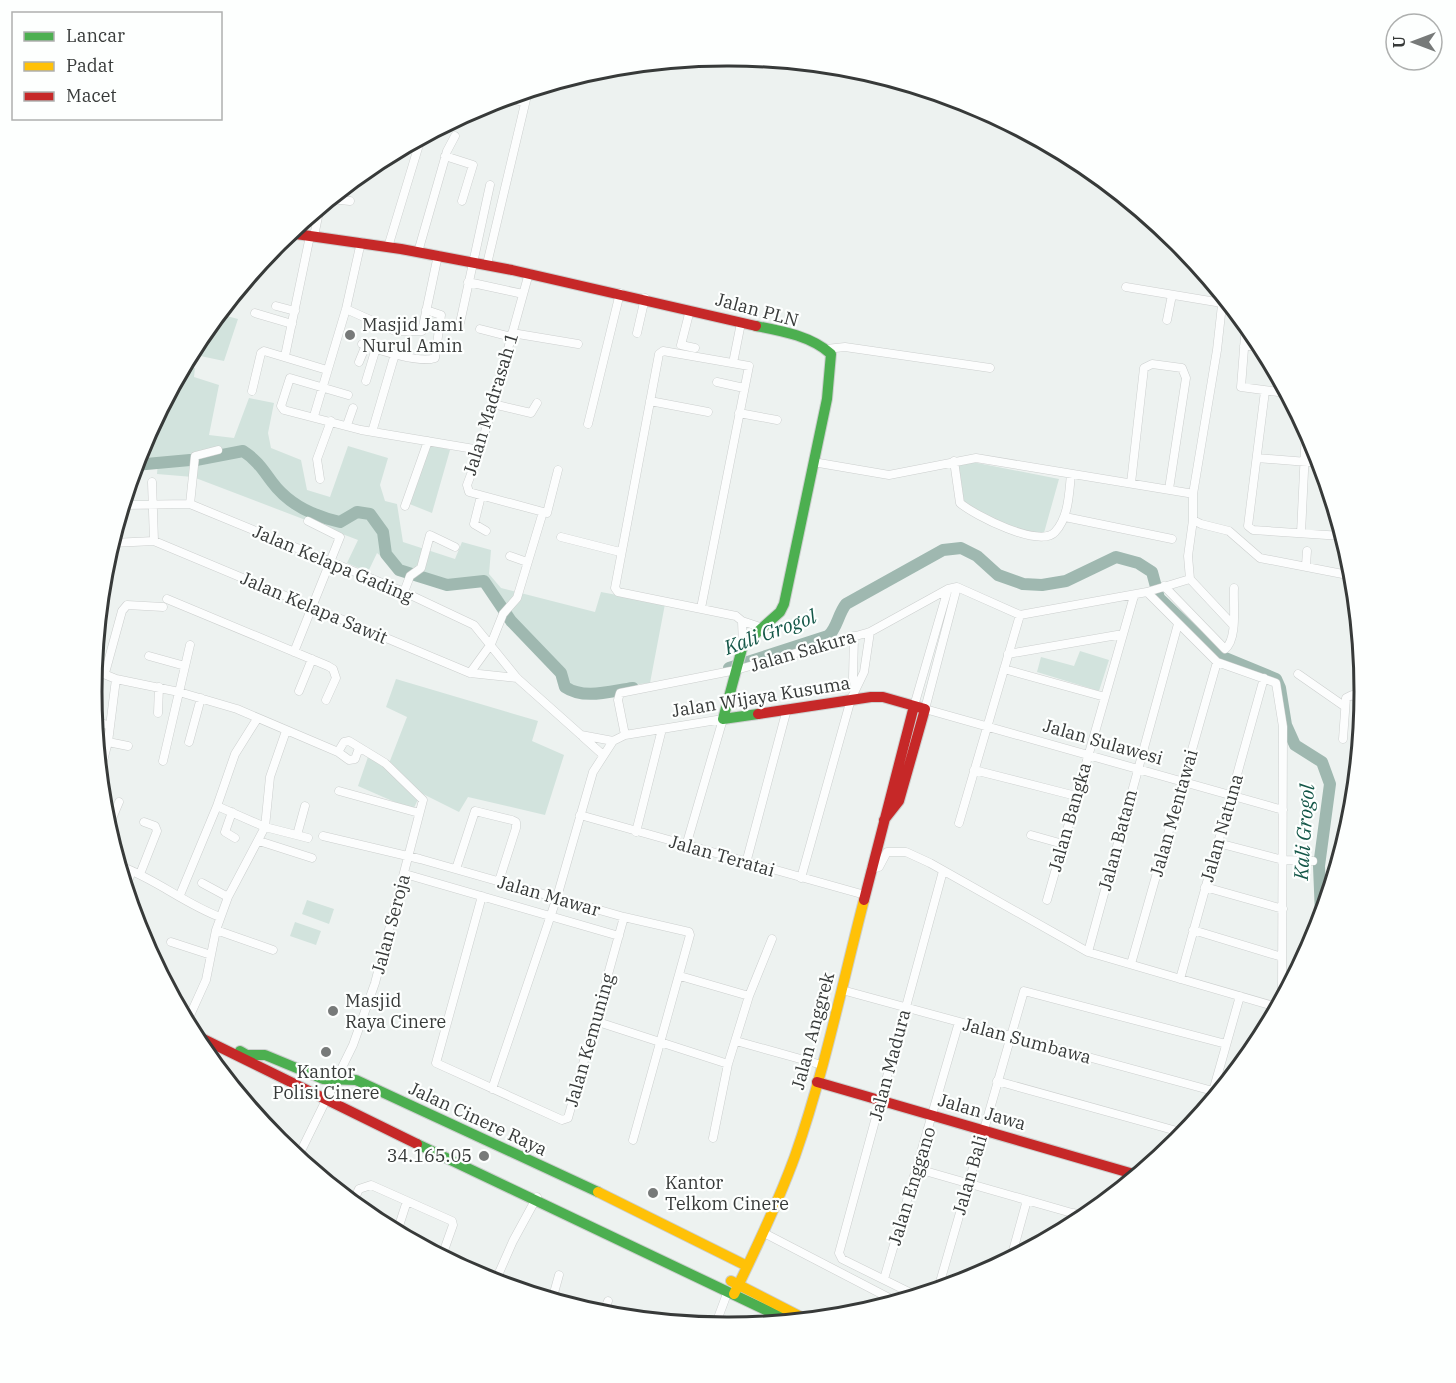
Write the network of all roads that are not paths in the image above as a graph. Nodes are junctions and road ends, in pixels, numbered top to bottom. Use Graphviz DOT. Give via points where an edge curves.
graph roads {
  1 [pos="526,99"];
  2 [pos="521,102"];
  3 [pos="525,103"];
  4 [pos="455,136"];
  5 [pos="418,149"];
  6 [pos="445,156"];
  7 [pos="490,184"];
  8 [pos="341,200"];
  9 [pos="350,201"];
  10 [pos="462,201"];
  11 [pos="316,221"];
  12 [pos="301,235"];
  13 [pos="312,236"];
  14 [pos="361,242"];
  15 [pos="387,247"];
  16 [pos="418,252"];
  17 [pos="438,255"];
  18 [pos="472,261"];
  19 [pos="487,264"];
  20 [pos="529,273"];
  21 [pos="468,282"];
  22 [pos="1126,287"];
  23 [pos="620,293"];
  24 [pos="523,294"];
  25 [pos="1172,295"];
  26 [pos="645,298"];
  27 [pos="1214,299"];
  28 [pos="276,306"];
  29 [pos="1221,307"];
  30 [pos="346,309"];
  31 [pos="690,309"];
  32 [pos="426,310"];
  33 [pos="295,311"];
  34 [pos="255,313"];
  35 [pos="1167,320"];
  36 [pos="460,323"];
  37 [pos="741,323"];
  38 [pos="292,324"];
  39 [pos="480,329"];
  40 [pos="637,333"];
  41 [pos="512,335"];
  42 [pos="1245,339"];
  43 [pos="578,344"];
  44 [pos="1244,346"];
  45 [pos="1249,346"];
  46 [pos="376,348"];
  47 [pos="695,348"];
  48 [pos="826,349"];
  49 [pos="395,354"];
  50 [pos="285,356"];
  51 [pos="734,358"];
  52 [pos="359,362"];
  53 [pos="990,368"];
  54 [pos="327,370"];
  55 [pos="366,381"];
  56 [pos="717,382"];
  57 [pos="322,386"];
  58 [pos="744,388"];
  59 [pos="252,391"];
  60 [pos="1265,391"];
  61 [pos="1277,392"];
  62 [pos="348,395"];
  63 [pos="650,401"];
  64 [pos="537,403"];
  65 [pos="493,404"];
  66 [pos="353,408"];
  67 [pos="708,411"];
  68 [pos="740,413"];
  69 [pos="314,416"];
  70 [pos="777,420"];
  71 [pos="331,421"];
  72 [pos="588,424"];
  73 [pos="347,425"];
  74 [pos="372,432"];
  75 [pos="428,441"];
  76 [pos="218,450"];
  77 [pos="480,450"];
  78 [pos="1305,451"];
  79 [pos="1257,458"];
  80 [pos="954,461"];
  81 [pos="813,462"];
  82 [pos="1305,462"];
  83 [pos="1310,462"];
  84 [pos="558,470"];
  85 [pos="1071,474"];
  86 [pos="320,479"];
  87 [pos="152,482"];
  88 [pos="1131,483"];
  89 [pos="1169,489"];
  90 [pos="1193,494"];
  91 [pos="481,496"];
  92 [pos="190,504"];
  93 [pos="132,505"];
  94 [pos="153,505"];
  95 [pos="405,506"];
  96 [pos="545,512"];
  97 [pos="1065,517"];
  98 [pos="1192,520"];
  99 [pos="308,521"];
  100 [pos="486,531"];
  101 [pos="1301,533"];
  102 [pos="1333,535"];
  103 [pos="561,537"];
  104 [pos="1172,539"];
  105 [pos="154,541"];
  106 [pos="121,543"];
  107 [pos="455,547"];
  108 [pos="1308,551"];
  109 [pos="620,552"];
  110 [pos="510,556"];
  111 [pos="330,562"];
  112 [pos="527,562"];
  113 [pos="1306,565"];
  114 [pos="1342,575"];
  115 [pos="1190,579"];
  116 [pos="957,587"];
  117 [pos="1234,588"];
  118 [pos="948,589"];
  119 [pos="1156,589"];
  120 [pos="404,592"];
  121 [pos="1134,596"];
  122 [pos="167,599"];
  123 [pos="311,606"];
  124 [pos="163,608"];
  125 [pos="701,608"];
  126 [pos="1020,615"];
  127 [pos="742,621"];
  128 [pos="1178,624"];
  129 [pos="1233,625"];
  130 [pos="760,627"];
  131 [pos="870,632"];
  132 [pos="1123,634"];
  133 [pos="854,636"];
  134 [pos="491,644"];
  135 [pos="190,645"];
  136 [pos="743,645"];
  137 [pos="294,652"];
  138 [pos="1008,654"];
  139 [pos="149,657"];
  140 [pos="312,659"];
  141 [pos="1217,662"];
  142 [pos="185,666"];
  143 [pos="737,667"];
  144 [pos="1004,669"];
  145 [pos="105,673"];
  146 [pos="470,673"];
  147 [pos="1298,674"];
  148 [pos="517,678"];
  149 [pos="1264,678"];
  150 [pos="116,679"];
  151 [pos="855,686"];
  152 [pos="159,687"];
  153 [pos="919,687"];
  154 [pos="930,690"];
  155 [pos="299,691"];
  156 [pos="179,692"];
  157 [pos="1105,697"];
  158 [pos="201,698"];
  159 [pos="851,699"];
  160 [pos="1354,699"];
  161 [pos="326,700"];
  162 [pos="1344,706"];
  163 [pos="919,707"];
  164 [pos="786,709"];
  165 [pos="158,713"];
  166 [pos="257,719"];
  167 [pos="723,719"];
  168 [pos="104,724"];
  169 [pos="110,726"];
  170 [pos="987,726"];
  171 [pos="662,729"];
  172 [pos="286,731"];
  173 [pos="581,735"];
  174 [pos="625,735"];
  175 [pos="1343,740"];
  176 [pos="613,741"];
  177 [pos="108,742"];
  178 [pos="189,742"];
  179 [pos="128,746"];
  180 [pos="359,748"];
  181 [pos="106,750"];
  182 [pos="338,752"];
  183 [pos="602,754"];
  184 [pos="1088,755"];
  185 [pos="163,761"];
  186 [pos="1138,769"];
  187 [pos="974,770"];
  188 [pos="1183,782"];
  189 [pos="339,791"];
  190 [pos="1231,795"];
  191 [pos="1076,796"];
  192 [pos="119,802"];
  193 [pos="217,806"];
  194 [pos="305,806"];
  195 [pos="1283,810"];
  196 [pos="115,812"];
  197 [pos="232,812"];
  198 [pos="420,813"];
  199 [pos="580,815"];
  200 [pos="144,822"];
  201 [pos="959,823"];
  202 [pos="265,827"];
  203 [pos="636,832"];
  204 [pos="297,835"];
  205 [pos="1031,835"];
  206 [pos="323,836"];
  207 [pos="235,838"];
  208 [pos="308,838"];
  209 [pos="259,841"];
  210 [pos="1218,843"];
  211 [pos="1063,844"];
  212 [pos="686,846"];
  213 [pos="410,856"];
  214 [pos="312,858"];
  215 [pos="1283,860"];
  216 [pos="1313,861"];
  217 [pos="746,863"];
  218 [pos="129,869"];
  219 [pos="456,869"];
  220 [pos="871,869"];
  221 [pos="943,871"];
  222 [pos="136,872"];
  223 [pos="405,874"];
  224 [pos="132,878"];
  225 [pos="801,878"];
  226 [pos="499,881"];
  227 [pos="202,884"];
  228 [pos="1205,887"];
  229 [pos="180,895"];
  230 [pos="865,895"];
  231 [pos="482,896"];
  232 [pos="228,897"];
  233 [pos="557,897"];
  234 [pos="1047,900"];
  235 [pos="1282,909"];
  236 [pos="220,917"];
  237 [pos="550,917"];
  238 [pos="624,917"];
  239 [pos="216,930"];
  240 [pos="1193,930"];
  241 [pos="619,936"];
  242 [pos="772,939"];
  243 [pos="171,942"];
  244 [pos="273,950"];
  245 [pos="1088,952"];
  246 [pos="211,955"];
  247 [pos="1282,957"];
  248 [pos="1131,964"];
  249 [pos="680,976"];
  250 [pos="1180,978"];
  251 [pos="1282,981"];
  252 [pos="842,990"];
  253 [pos="749,996"];
  254 [pos="1240,996"];
  255 [pos="1270,1005"];
  256 [pos="905,1008"];
  257 [pos="192,1014"];
  258 [pos="596,1021"];
  259 [pos="959,1022"];
  260 [pos="204,1032"];
  261 [pos="1010,1036"];
  262 [pos="736,1041"];
  263 [pos="210,1042"];
  264 [pos="662,1043"];
  265 [pos="1226,1044"];
  266 [pos="728,1064"];
  267 [pos="822,1065"];
  268 [pos="338,1079"];
  269 [pos="997,1081"];
  270 [pos="817,1082"];
  271 [pos="1215,1083"];
  272 [pos="492,1089"];
  273 [pos="1209,1090"];
  274 [pos="327,1097"];
  275 [pos="881,1101"];
  276 [pos="934,1116"];
  277 [pos="983,1130"];
  278 [pos="1174,1130"];
  279 [pos="712,1138"];
  280 [pos="633,1140"];
  281 [pos="302,1149"];
  282 [pos="918,1168"];
  283 [pos="1128,1172"];
  284 [pos="968,1183"];
  285 [pos="357,1195"];
  286 [pos="536,1199"];
  287 [pos="1027,1200"];
  288 [pos="407,1201"];
  289 [pos="1074,1213"];
  290 [pos="400,1224"];
  291 [pos="764,1233"];
  292 [pos="1014,1247"];
  293 [pos="445,1249"];
  294 [pos="744,1265"];
  295 [pos="499,1273"];
  296 [pos="559,1275"];
  297 [pos="884,1279"];
  298 [pos="941,1279"];
  299 [pos="731,1288"];
  300 [pos="907,1291"];
  301 [pos="554,1292"];
  302 [pos="887,1297"];
  303 [pos="608,1301"];
  304 [pos="607,1305"];
  305 [pos="792,1314"];
  306 [pos="777,1315"];
  307 [pos="719,1317"];
  1 -- 3 [label="street"];
  2 -- 3 [label="street"];
  3 -- 19 [label="street"];
  4 -- 6 [label="street"];
  5 -- 15 [label="street"];
  6 -- 10 [label="street" via="473,165"];
  6 -- 16 [label="street"];
  7 -- 18 [label="street"];
  8 -- 9 [label="street"];
  11 -- 13 [label="street"];
  12 -- 13 [label="street, Jalan PLN"];
  13 -- 14 [label="street, Jalan PLN"];
  13 -- 33 [label="street"];
  14 -- 15 [label="street, Jalan PLN"];
  14 -- 30 [label="street"];
  15 -- 16 [label="street, Jalan PLN"];
  16 -- 17 [label="street, Jalan PLN"];
  17 -- 18 [label="street, Jalan PLN"];
  17 -- 32 [label="street"];
  18 -- 19 [label="street, Jalan PLN"];
  18 -- 21 [label="street"];
  19 -- 20 [label="street, Jalan PLN"];
  20 -- 23 [label="street, Jalan PLN"];
  20 -- 24 [label="street, Jalan Madrasah 1"];
  21 -- 24 [label="street"];
  21 -- 36 [label="street"];
  22 -- 25 [label="street"];
  23 -- 26 [label="street, Jalan PLN"];
  23 -- 72 [label="street"];
  24 -- 41 [label="street, Jalan Madrasah 1"];
  25 -- 27 [label="street"];
  25 -- 35 [label="street"];
  26 -- 31 [label="street, Jalan PLN"];
  26 -- 40 [label="street"];
  28 -- 33 [label="street"];
  29 -- 90 [label="street"];
  30 -- 32 [label="street" via="395,331 418,332 422,331"];
  30 -- 54 [label="street"];
  31 -- 37 [label="street, Jalan PLN"];
  31 -- 47 [label="street" via="681,345"];
  32 -- 49 [label="street" via="441,315 435,358"];
  33 -- 38 [label="street"];
  34 -- 38 [label="street"];
  37 -- 48 [label="street, Jalan PLN"];
  37 -- 51 [label="street"];
  38 -- 50 [label="street"];
  39 -- 41 [label="street"];
  41 -- 43 [label="street"];
  41 -- 65 [label="street, Jalan Madrasah 1"];
  42 -- 44 [label="street"];
  44 -- 45 [label="street"];
  44 -- 60 [label="street" via="1241,387"];
  46 -- 49 [label="street"];
  46 -- 52 [label="street" via="364,345"];
  46 -- 55 [label="street"];
  48 -- 53 [label="street" via="845,347"];
  48 -- 81 [label="street" via="831,354 829,382"];
  49 -- 74 [label="street"];
  50 -- 54 [label="street"];
  50 -- 59 [label="street" via="261,353"];
  54 -- 57 [label="street"];
  56 -- 58 [label="street"];
  57 -- 62 [label="street"];
  57 -- 69 [label="street"];
  57 -- 69 [label="street" via="290,378 281,406"];
  58 -- 63 [label="street" via="749,366 663,351 659,354"];
  58 -- 68 [label="street"];
  60 -- 61 [label="street"];
  60 -- 79 [label="street"];
  63 -- 67 [label="street"];
  63 -- 109 [label="street"];
  64 -- 65 [label="street" via="531,413"];
  65 -- 77 [label="street, Jalan Madrasah 1"];
  66 -- 73 [label="street"];
  68 -- 70 [label="street"];
  68 -- 125 [label="street"];
  69 -- 71 [label="street"];
  71 -- 73 [label="street"];
  71 -- 86 [label="street" via="317,459"];
  73 -- 74 [label="street"];
  74 -- 75 [label="street"];
  75 -- 77 [label="street"];
  75 -- 95 [label="street"];
  76 -- 92 [label="street" via="195,456"];
  77 -- 91 [label="street, Jalan Madrasah 1" via="467,485 469,492"];
  78 -- 82 [label="street"];
  79 -- 82 [label="street"];
  79 -- 101 [label="street" via="1250,528"];
  80 -- 81 [label="street" via="889,475"];
  80 -- 85 [label="street" via="976,459"];
  80 -- 97 [label="street" via="960,502 1001,526 1021,534 1048,536 1054,534"];
  81 -- 130 [label="street" via="784,604 780,612"];
  82 -- 83 [label="street"];
  82 -- 101 [label="street"];
  84 -- 96 [label="street"];
  85 -- 88 [label="street"];
  85 -- 97 [label="street"];
  87 -- 94 [label="street"];
  88 -- 89 [label="street"];
  88 -- 89 [label="street" via="1144,368 1152,364 1182,368 1186,378"];
  89 -- 90 [label="street"];
  90 -- 98 [label="street"];
  91 -- 96 [label="street, Jalan Madrasah 1"];
  91 -- 100 [label="street" via="474,524"];
  92 -- 94 [label="street, Jalan Kelapa Gading"];
  92 -- 111 [label="street, Jalan Kelapa Gading"];
  93 -- 94 [label="street, Jalan Kelapa Gading"];
  94 -- 105 [label="street"];
  96 -- 112 [label="street"];
  97 -- 104 [label="street"];
  98 -- 113 [label="street" via="1229,531 1260,558"];
  98 -- 115 [label="street"];
  99 -- 111 [label="street" via="339,534"];
  101 -- 102 [label="street"];
  103 -- 109 [label="street"];
  105 -- 106 [label="street, Jalan Kelapa Sawit"];
  105 -- 123 [label="street, Jalan Kelapa Sawit"];
  107 -- 120 [label="street" via="430,535 421,568 412,573"];
  108 -- 113 [label="street"];
  109 -- 125 [label="street" via="614,583 618,592"];
  110 -- 112 [label="street"];
  111 -- 120 [label="street, Jalan Kelapa Gading"];
  111 -- 123 [label="street"];
  112 -- 134 [label="street" via="517,598 505,611"];
  113 -- 114 [label="street" via="1315,571"];
  115 -- 119 [label="street"];
  115 -- 129 [label="street"];
  116 -- 118 [label="street, Jalan Sakura"];
  116 -- 126 [label="street"];
  116 -- 154 [label="street, Jalan Anggrek"];
  117 -- 129 [label="street"];
  118 -- 131 [label="street, Jalan Sakura"];
  118 -- 153 [label="street, Jalan Anggrek"];
  119 -- 121 [label="street"];
  119 -- 128 [label="street"];
  119 -- 129 [label="street" via="1223,649 1230,645"];
  120 -- 134 [label="street, Jalan Kelapa Gading" via="474,625"];
  121 -- 126 [label="street"];
  121 -- 132 [label="street, Jalan Bangka"];
  122 -- 137 [label="street"];
  123 -- 137 [label="street"];
  123 -- 146 [label="street, Jalan Kelapa Sawit"];
  124 -- 145 [label="street" via="127,605"];
  125 -- 127 [label="street"];
  126 -- 138 [label="street"];
  127 -- 130 [label="street"];
  127 -- 136 [label="street"];
  128 -- 141 [label="street"];
  128 -- 186 [label="street, Jalan Batam"];
  130 -- 136 [label="street"];
  131 -- 133 [label="street, Jalan Sakura"];
  131 -- 151 [label="street" via="864,672"];
  132 -- 138 [label="street"];
  132 -- 157 [label="street, Jalan Bangka"];
  133 -- 143 [label="street, Jalan Sakura"];
  133 -- 151 [label="street"];
  134 -- 146 [label="street"];
  134 -- 148 [label="street, Jalan Kelapa Gading"];
  135 -- 142 [label="street"];
  136 -- 143 [label="street"];
  137 -- 140 [label="street"];
  138 -- 144 [label="street"];
  139 -- 142 [label="street"];
  140 -- 155 [label="street"];
  140 -- 161 [label="street" via="335,673"];
  141 -- 149 [label="street"];
  141 -- 188 [label="street, Jalan Mentawai"];
  142 -- 156 [label="street"];
  143 -- 167 [label="street"];
  143 -- 174 [label="street, Jalan Sakura" via="620,693"];
  144 -- 157 [label="street"];
  144 -- 170 [label="street"];
  145 -- 150 [label="street"];
  146 -- 148 [label="street, Jalan Kelapa Sawit"];
  147 -- 162 [label="street"];
  148 -- 173 [label="street, Jalan Kelapa Gading"];
  149 -- 190 [label="street, Jalan Natuna"];
  149 -- 195 [label="street" via="1276,682 1282,711"];
  150 -- 152 [label="street"];
  150 -- 169 [label="street"];
  151 -- 159 [label="street"];
  152 -- 156 [label="street"];
  152 -- 165 [label="street"];
  153 -- 154 [label="street"];
  153 -- 163 [label="street, Jalan Anggrek"];
  154 -- 163 [label="street, Jalan Anggrek"];
  156 -- 158 [label="street"];
  156 -- 185 [label="street"];
  157 -- 184 [label="street, Jalan Bangka"];
  158 -- 166 [label="street"];
  158 -- 178 [label="street"];
  159 -- 163 [label="street, Jalan Wijaya Kusuma" via="883,697"];
  159 -- 164 [label="street, Jalan Wijaya Kusuma"];
  159 -- 225 [label="street"];
  160 -- 162 [label="street" via="1348,696"];
  162 -- 175 [label="street"];
  163 -- 170 [label="street, Jalan Sulawesi"];
  163 -- 220 [label="street, Jalan Anggrek" via="899,801 884,820"];
  164 -- 167 [label="street, Jalan Wijaya Kusuma"];
  164 -- 217 [label="street"];
  166 -- 172 [label="street"];
  166 -- 193 [label="street" via="235,754"];
  167 -- 171 [label="street, Jalan Wijaya Kusuma"];
  167 -- 212 [label="street"];
  168 -- 169 [label="street"];
  169 -- 177 [label="street"];
  170 -- 184 [label="street, Jalan Sulawesi"];
  170 -- 187 [label="street"];
  171 -- 174 [label="street, Jalan Wijaya Kusuma"];
  171 -- 203 [label="street"];
  172 -- 182 [label="street"];
  172 -- 202 [label="street" via="270,777"];
  173 -- 176 [label="street"];
  173 -- 183 [label="street, Jalan Kelapa Gading"];
  174 -- 176 [label="street, Jalan Wijaya Kusuma"];
  176 -- 183 [label="street"];
  177 -- 179 [label="street"];
  177 -- 181 [label="street"];
  180 -- 182 [label="street" via="345,741"];
  180 -- 182 [label="street" via="353,760"];
  180 -- 198 [label="street, Jalan Seroja" via="385,763 423,800"];
  183 -- 199 [label="street"];
  184 -- 186 [label="street, Jalan Sulawesi"];
  184 -- 191 [label="street, Jalan Bangka"];
  186 -- 188 [label="street, Jalan Sulawesi"];
  186 -- 245 [label="street, Jalan Batam"];
  187 -- 191 [label="street"];
  187 -- 201 [label="street"];
  188 -- 190 [label="street, Jalan Sulawesi"];
  188 -- 248 [label="street, Jalan Mentawai"];
  189 -- 198 [label="street"];
  190 -- 195 [label="street, Jalan Sulawesi"];
  190 -- 210 [label="street, Jalan Natuna"];
  191 -- 211 [label="street, Jalan Bangka"];
  192 -- 196 [label="street"];
  193 -- 197 [label="street"];
  193 -- 229 [label="street"];
  194 -- 204 [label="street"];
  195 -- 215 [label="street"];
  197 -- 202 [label="street"];
  197 -- 207 [label="street" via="225,832"];
  198 -- 213 [label="street, Jalan Seroja"];
  199 -- 203 [label="street, Jalan Teratai"];
  199 -- 233 [label="street"];
  200 -- 222 [label="street" via="157,831"];
  202 -- 204 [label="street"];
  202 -- 209 [label="street"];
  203 -- 212 [label="street, Jalan Teratai"];
  204 -- 208 [label="street"];
  205 -- 211 [label="street"];
  206 -- 213 [label="street, Jalan Mawar"];
  209 -- 214 [label="street"];
  209 -- 232 [label="street"];
  210 -- 215 [label="street"];
  210 -- 228 [label="street, Jalan Natuna"];
  211 -- 234 [label="street, Jalan Bangka"];
  212 -- 217 [label="street, Jalan Teratai"];
  213 -- 219 [label="street, Jalan Mawar"];
  213 -- 223 [label="street, Jalan Seroja"];
  215 -- 216 [label="street"];
  215 -- 235 [label="street"];
  217 -- 225 [label="street, Jalan Teratai"];
  218 -- 222 [label="street"];
  219 -- 226 [label="street, Jalan Mawar"];
  219 -- 226 [label="street" via="475,811 516,822"];
  220 -- 221 [label="street" via="879,867 889,852 906,852"];
  220 -- 230 [label="street, Jalan Anggrek"];
  221 -- 245 [label="street"];
  221 -- 256 [label="street, Jalan Madura"];
  222 -- 224 [label="street"];
  222 -- 229 [label="street"];
  223 -- 231 [label="street, Jalan Mawar"];
  223 -- 268 [label="street, Jalan Seroja" via="375,983"];
  225 -- 230 [label="street, Jalan Teratai"];
  226 -- 233 [label="street, Jalan Mawar"];
  227 -- 232 [label="street"];
  228 -- 235 [label="street"];
  228 -- 240 [label="street, Jalan Natuna"];
  229 -- 236 [label="street"];
  230 -- 252 [label="street, Jalan Anggrek"];
  231 -- 237 [label="street, Jalan Mawar"];
  231 -- 272 [label="street" via="436,1062"];
  232 -- 236 [label="street"];
  233 -- 237 [label="street"];
  233 -- 238 [label="street, Jalan Mawar"];
  235 -- 247 [label="street"];
  236 -- 239 [label="street"];
  237 -- 241 [label="street, Jalan Mawar"];
  237 -- 272 [label="street"];
  238 -- 241 [label="street, Jalan Kemuning"];
  238 -- 249 [label="street, Jalan Mawar" via="689,932"];
  239 -- 244 [label="street"];
  239 -- 246 [label="street"];
  240 -- 247 [label="street"];
  240 -- 250 [label="street, Jalan Natuna"];
  241 -- 258 [label="street, Jalan Kemuning"];
  242 -- 253 [label="street"];
  243 -- 246 [label="street"];
  245 -- 248 [label="street"];
  246 -- 257 [label="street"];
  247 -- 251 [label="street"];
  248 -- 250 [label="street"];
  249 -- 253 [label="street"];
  249 -- 264 [label="street"];
  250 -- 254 [label="street"];
  252 -- 256 [label="street, Jalan Sumbawa"];
  252 -- 267 [label="street, Jalan Anggrek"];
  253 -- 262 [label="street"];
  254 -- 255 [label="street"];
  254 -- 265 [label="street"];
  256 -- 259 [label="street, Jalan Sumbawa"];
  256 -- 275 [label="street, Jalan Madura"];
  258 -- 264 [label="street"];
  258 -- 272 [label="street, Jalan Kemuning" via="568,1118 562,1120"];
  259 -- 261 [label="street, Jalan Sumbawa"];
  259 -- 276 [label="street, Jalan Enggano"];
  260 -- 268 [label="street, Jalan Cinere Raya" via="247,1055 265,1055 323,1078"];
  261 -- 265 [label="street, Jalan Bali" via="1024,991"];
  261 -- 269 [label="street, Jalan Bali"];
  261 -- 273 [label="street, Jalan Sumbawa"];
  262 -- 266 [label="street"];
  262 -- 267 [label="street"];
  263 -- 274 [label="street"];
  264 -- 266 [label="street"];
  264 -- 280 [label="street"];
  265 -- 271 [label="street"];
  266 -- 279 [label="street"];
  267 -- 270 [label="street, Jalan Anggrek"];
  268 -- 274 [label="street, Jalan Seroja"];
  268 -- 294 [label="street, Jalan Cinere Raya" via="356,1080"];
  269 -- 277 [label="street, Jalan Bali"];
  269 -- 278 [label="street"];
  270 -- 275 [label="street, Jalan Jawa"];
  270 -- 291 [label="street, Jalan Anggrek" via="795,1155"];
  274 -- 281 [label="street, Jalan Seroja"];
  274 -- 286 [label="street"];
  275 -- 276 [label="street, Jalan Jawa"];
  275 -- 297 [label="street, Jalan Madura" via="839,1253 841,1258"];
  276 -- 277 [label="street, Jalan Jawa"];
  276 -- 282 [label="street, Jalan Enggano"];
  277 -- 283 [label="street, Jalan Jawa"];
  277 -- 284 [label="street, Jalan Bali"];
  282 -- 284 [label="street"];
  282 -- 297 [label="street, Jalan Enggano"];
  284 -- 287 [label="street"];
  284 -- 298 [label="street, Jalan Bali"];
  285 -- 288 [label="street" via="362,1185 371,1185"];
  286 -- 295 [label="street"];
  286 -- 299 [label="street"];
  287 -- 289 [label="street"];
  287 -- 292 [label="street"];
  288 -- 290 [label="street"];
  288 -- 293 [label="street" via="452,1221"];
  291 -- 294 [label="street, Jalan Anggrek"];
  291 -- 302 [label="street"];
  294 -- 299 [label="street, Jalan Anggrek"];
  296 -- 301 [label="street"];
  297 -- 300 [label="street"];
  299 -- 305 [label="street"];
  299 -- 306 [label="street"];
  299 -- 307 [label="street"];
  303 -- 304 [label="street"];
}
